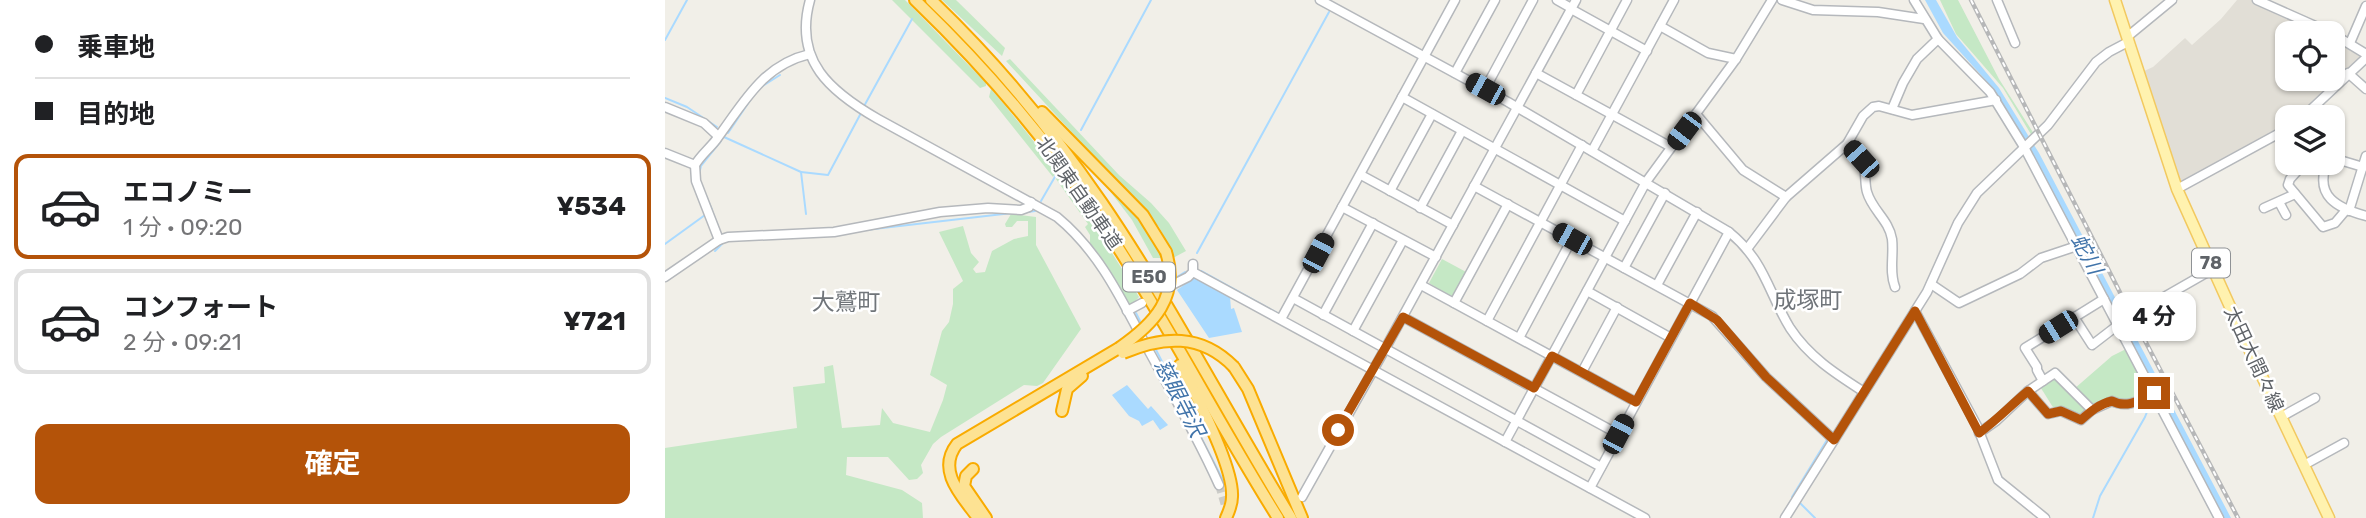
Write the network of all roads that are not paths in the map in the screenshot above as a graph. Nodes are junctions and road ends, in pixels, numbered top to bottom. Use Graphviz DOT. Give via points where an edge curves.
graph roads {
  1 [pos="810,0"];
  2 [pos="915,0"];
  3 [pos="931,0"];
  4 [pos="1320,0"];
  5 [pos="1455,0"];
  6 [pos="1495,0"];
  7 [pos="1533,0"];
  8 [pos="1557,0"];
  9 [pos="1627,0"];
  10 [pos="1674,0"];
  11 [pos="1772,0"];
  12 [pos="1782,0"];
  13 [pos="1914,0"];
  14 [pos="1997,0"];
  15 [pos="2115,0"];
  16 [pos="2172,0"];
  17 [pos="2257,0"];
  18 [pos="1573,6"];
  19 [pos="2366,6"];
  20 [pos="1924,19"];
  21 [pos="2303,21"];
  22 [pos="1660,26"];
  23 [pos="1611,31"];
  24 [pos="1938,39"];
  25 [pos="2127,39"];
  26 [pos="2345,40"];
  27 [pos="2015,43"];
  28 [pos="2350,43"];
  29 [pos="1647,51"];
  30 [pos="983,53"];
  31 [pos="810,54"];
  32 [pos="2366,56"];
  33 [pos="1424,57"];
  34 [pos="1736,59"];
  35 [pos="1455,73"];
  36 [pos="1536,73"];
  37 [pos="2349,73"];
  38 [pos="1485,89"];
  39 [pos="2366,89"];
  40 [pos="1576,95"];
  41 [pos="1402,97"];
  42 [pos="1996,100"];
  43 [pos="2316,105"];
  44 [pos="665,107"];
  45 [pos="1517,108"];
  46 [pos="1892,109"];
  47 [pos="1432,114"];
  48 [pos="1612,114"];
  49 [pos="1696,114"];
  50 [pos="1462,131"];
  51 [pos="719,136"];
  52 [pos="2275,136"];
  53 [pos="1847,144"];
  54 [pos="1582,145"];
  55 [pos="1671,147"];
  56 [pos="2025,147"];
  57 [pos="1495,149"];
  58 [pos="1592,151"];
  59 [pos="665,153"];
  60 [pos="2366,156"];
  61 [pos="2345,162"];
  62 [pos="695,164"];
  63 [pos="2363,167"];
  64 [pos="1361,175"];
  65 [pos="2295,175"];
  66 [pos="2322,175"];
  67 [pos="1646,182"];
  68 [pos="1560,185"];
  69 [pos="1474,186"];
  70 [pos="2178,190"];
  71 [pos="1390,191"];
  72 [pos="1665,193"];
  73 [pos="2295,194"];
  74 [pos="1786,197"];
  75 [pos="1031,202"];
  76 [pos="2279,202"];
  77 [pos="1508,204"];
  78 [pos="1342,207"];
  79 [pos="1420,208"];
  80 [pos="2264,208"];
  81 [pos="2347,211"];
  82 [pos="1697,212"];
  83 [pos="2286,215"];
  84 [pos="2366,216"];
  85 [pos="1625,221"];
  86 [pos="1541,222"];
  87 [pos="1373,223"];
  88 [pos="1453,225"];
  89 [pos="1729,232"];
  90 [pos="1572,239"];
  91 [pos="719,240"];
  92 [pos="1403,240"];
  93 [pos="2077,246"];
  94 [pos="1747,249"];
  95 [pos="1436,257"];
  96 [pos="1606,257"];
  97 [pos="1624,268"];
  98 [pos="2213,269"];
  99 [pos="665,276"];
  100 [pos="1931,284"];
  101 [pos="1420,285"];
  102 [pos="1657,285"];
  103 [pos="1895,287"];
  104 [pos="1165,288"];
  105 [pos="1587,291"];
  106 [pos="1293,298"];
  107 [pos="2104,299"];
  108 [pos="1454,303"];
  109 [pos="1690,303"];
  110 [pos="1147,304"];
  111 [pos="1617,307"];
  112 [pos="1127,311"];
  113 [pos="1915,311"];
  114 [pos="1323,315"];
  115 [pos="1403,317"];
  116 [pos="2074,317"];
  117 [pos="1282,319"];
  118 [pos="1487,321"];
  119 [pos="2118,324"];
  120 [pos="1353,331"];
  121 [pos="1518,338"];
  122 [pos="1671,338"];
  123 [pos="1385,349"];
  124 [pos="1121,351"];
  125 [pos="1552,356"];
  126 [pos="1374,370"];
  127 [pos="1582,372"];
  128 [pos="2043,381"];
  129 [pos="1534,388"];
  130 [pos="2028,391"];
  131 [pos="1864,392"];
  132 [pos="2154,393"];
  133 [pos="2315,398"];
  134 [pos="1636,402"];
  135 [pos="2092,410"];
  136 [pos="1062,411"];
  137 [pos="2281,417"];
  138 [pos="1516,421"];
  139 [pos="1979,433"];
  140 [pos="1618,434"];
  141 [pos="1834,440"];
  142 [pos="1505,442"];
  143 [pos="2344,443"];
  144 [pos="2304,465"];
  145 [pos="1601,467"];
  146 [pos="973,469"];
  147 [pos="1219,485"];
  148 [pos="1590,488"];
  149 [pos="1301,497"];
  150 [pos="978,518"];
  151 [pos="986,518"];
  152 [pos="1226,518"];
  153 [pos="1277,518"];
  154 [pos="1291,518"];
  155 [pos="1302,518"];
  156 [pos="1645,518"];
  157 [pos="1784,518"];
  158 [pos="2045,518"];
  159 [pos="2219,518"];
  160 [pos="2329,518"];
  1 -- 31 [label="street" via="806,19"];
  2 -- 110 [label="highway, 北関東自動車道 / E50" via="976,61 1044,141 1095,212"];
  3 -- 30 [label="highway, 北関東自動車道 / E50"];
  4 -- 33 [label="street"];
  5 -- 33 [label="street"];
  6 -- 35 [label="street"];
  7 -- 38 [label="street"];
  8 -- 18 [label="street"];
  9 -- 23 [label="street"];
  10 -- 22 [label="street"];
  11 -- 34 [label="street"];
  12 -- 20 [label="street" via="1813,10"];
  13 -- 20 [label="street"];
  14 -- 27 [label="street"];
  15 -- 25 [label="main road, 太田大間々線 / 78"];
  16 -- 25 [label="street"];
  17 -- 21 [label="street"];
  18 -- 23 [label="street"];
  18 -- 36 [label="street"];
  19 -- 28 [label="street"];
  20 -- 24 [label="street"];
  22 -- 29 [label="street"];
  22 -- 34 [label="street" via="1708,53"];
  23 -- 29 [label="street"];
  23 -- 40 [label="street"];
  24 -- 42 [label="street"];
  24 -- 46 [label="street" via="1917,60"];
  25 -- 56 [label="street" via="2096,62"];
  25 -- 70 [label="main road, 太田大間々線 / 78"];
  26 -- 28 [label="street"];
  28 -- 32 [label="street"];
  29 -- 48 [label="street"];
  30 -- 124 [label="highway, bridge" via="1143,215 1167,252 1171,273 1167,300"];
  30 -- 154 [label="highway, 北関東自動車道 / E50" via="1052,134 1104,205"];
  31 -- 51 [label="street" via="768,74"];
  31 -- 75 [label="street" via="818,72 850,103"];
  32 -- 37 [label="street"];
  33 -- 35 [label="street"];
  33 -- 41 [label="street"];
  34 -- 49 [label="street"];
  35 -- 38 [label="street"];
  36 -- 40 [label="street"];
  36 -- 45 [label="street"];
  37 -- 39 [label="street"];
  37 -- 43 [label="street"];
  38 -- 45 [label="street"];
  40 -- 48 [label="street"];
  41 -- 47 [label="street"];
  41 -- 64 [label="street"];
  42 -- 46 [label="street" via="1912,116"];
  42 -- 56 [label="street"];
  44 -- 51 [label="street" via="703,123"];
  45 -- 54 [label="street"];
  45 -- 57 [label="street"];
  46 -- 53 [label="street" via="1879,106 1868,111"];
  47 -- 50 [label="street"];
  47 -- 71 [label="street"];
  48 -- 55 [label="street"];
  48 -- 58 [label="street"];
  49 -- 55 [label="street"];
  49 -- 74 [label="street" via="1743,170"];
  50 -- 57 [label="street"];
  50 -- 79 [label="street"];
  51 -- 62 [label="street"];
  52 -- 70 [label="street"];
  53 -- 74 [label="street"];
  53 -- 103 [label="street" via="1863,164 1870,199 1890,229"];
  54 -- 58 [label="street"];
  54 -- 68 [label="street"];
  55 -- 67 [label="street"];
  56 -- 93 [label="street"];
  56 -- 100 [label="street" via="1966,208"];
  57 -- 68 [label="street"];
  57 -- 69 [label="street"];
  58 -- 67 [label="street"];
  59 -- 62 [label="street"];
  60 -- 63 [label="street"];
  61 -- 63 [label="street"];
  62 -- 91 [label="street" via="696,181"];
  63 -- 81 [label="street"];
  64 -- 71 [label="street"];
  64 -- 78 [label="street"];
  65 -- 73 [label="street" via="2288,185"];
  66 -- 81 [label="street" via="2325,190"];
  67 -- 72 [label="street"];
  67 -- 85 [label="street"];
  68 -- 85 [label="street"];
  68 -- 86 [label="street"];
  69 -- 77 [label="street"];
  69 -- 88 [label="street"];
  70 -- 98 [label="main road, 太田大間々線 / 78"];
  71 -- 79 [label="street"];
  72 -- 82 [label="street"];
  72 -- 97 [label="street"];
  73 -- 76 [label="street"];
  73 -- 81 [label="street" via="2326,228"];
  74 -- 94 [label="street"];
  75 -- 91 [label="street" via="1021,210 976,208 834,232"];
  75 -- 112 [label="street" via="1082,239"];
  76 -- 80 [label="street"];
  76 -- 83 [label="street"];
  77 -- 86 [label="street"];
  77 -- 108 [label="street"];
  78 -- 87 [label="street"];
  78 -- 106 [label="street"];
  79 -- 88 [label="street"];
  81 -- 84 [label="street"];
  82 -- 89 [label="street"];
  82 -- 102 [label="street"];
  85 -- 96 [label="street"];
  86 -- 90 [label="street"];
  86 -- 118 [label="street"];
  87 -- 92 [label="street"];
  87 -- 114 [label="street"];
  88 -- 95 [label="street"];
  89 -- 94 [label="street"];
  89 -- 109 [label="street"];
  90 -- 96 [label="street"];
  90 -- 121 [label="street"];
  91 -- 99 [label="street"];
  92 -- 95 [label="street"];
  92 -- 120 [label="street"];
  93 -- 100 [label="street" via="2041,258 2021,274 1959,303"];
  93 -- 107 [label="street"];
  94 -- 131 [label="street" via="1799,341 1824,366"];
  95 -- 101 [label="street"];
  96 -- 97 [label="street"];
  96 -- 105 [label="street"];
  97 -- 102 [label="street"];
  98 -- 119 [label="street"];
  98 -- 137 [label="main road, 太田大間々線 / 78"];
  100 -- 113 [label="street"];
  101 -- 108 [label="street"];
  101 -- 115 [label="street"];
  102 -- 109 [label="street"];
  104 -- 117 [label="street" via="1188,277 1193,268"];
  105 -- 111 [label="street"];
  105 -- 125 [label="street"];
  106 -- 114 [label="street"];
  106 -- 117 [label="street"];
  107 -- 116 [label="street"];
  107 -- 119 [label="street"];
  108 -- 118 [label="street"];
  109 -- 122 [label="street"];
  109 -- 141 [label="street" via="1717,320 1766,377"];
  110 -- 112 [label="street"];
  110 -- 152 [label="highway" via="1226,466 1233,496"];
  110 -- 153 [label="highway, 北関東自動車道 / E50"];
  111 -- 122 [label="street"];
  111 -- 127 [label="street"];
  112 -- 147 [label="street"];
  113 -- 131 [label="street"];
  113 -- 139 [label="street"];
  114 -- 120 [label="street"];
  115 -- 123 [label="street"];
  115 -- 129 [label="street"];
  116 -- 119 [label="street" via="2092,345"];
  116 -- 128 [label="street" via="2025,348"];
  117 -- 126 [label="street"];
  118 -- 121 [label="street"];
  119 -- 132 [label="street"];
  120 -- 123 [label="street"];
  121 -- 125 [label="street"];
  122 -- 134 [label="street"];
  123 -- 126 [label="street"];
  123 -- 138 [label="street"];
  124 -- 136 [label="highway" via="1072,383"];
  124 -- 150 [label="highway" via="963,439 953,449 948,461 952,482"];
  124 -- 155 [label="highway, bridge" via="1177,340 1212,350 1234,367 1248,389"];
  125 -- 127 [label="street"];
  125 -- 129 [label="street"];
  126 -- 142 [label="street"];
  126 -- 149 [label="street"];
  127 -- 134 [label="street"];
  128 -- 130 [label="street"];
  128 -- 135 [label="street" via="2055,373"];
  129 -- 138 [label="street"];
  129 -- 140 [label="street"];
  130 -- 135 [label="street" via="2048,414 2061,411 2081,420"];
  130 -- 139 [label="street"];
  131 -- 141 [label="street"];
  132 -- 135 [label="street" via="2126,406 2112,401"];
  132 -- 159 [label="street"];
  133 -- 137 [label="street"];
  134 -- 140 [label="street"];
  137 -- 144 [label="main road, 太田大間々線 / 78"];
  138 -- 142 [label="street"];
  138 -- 145 [label="street"];
  139 -- 158 [label="street" via="1998,480"];
  140 -- 145 [label="street"];
  141 -- 157 [label="street"];
  142 -- 148 [label="street"];
  143 -- 144 [label="street"];
  144 -- 160 [label="main road, 太田大間々線 / 78"];
  145 -- 148 [label="street"];
  146 -- 151 [label="highway" via="965,476 964,486"];
  148 -- 156 [label="street"];
}
